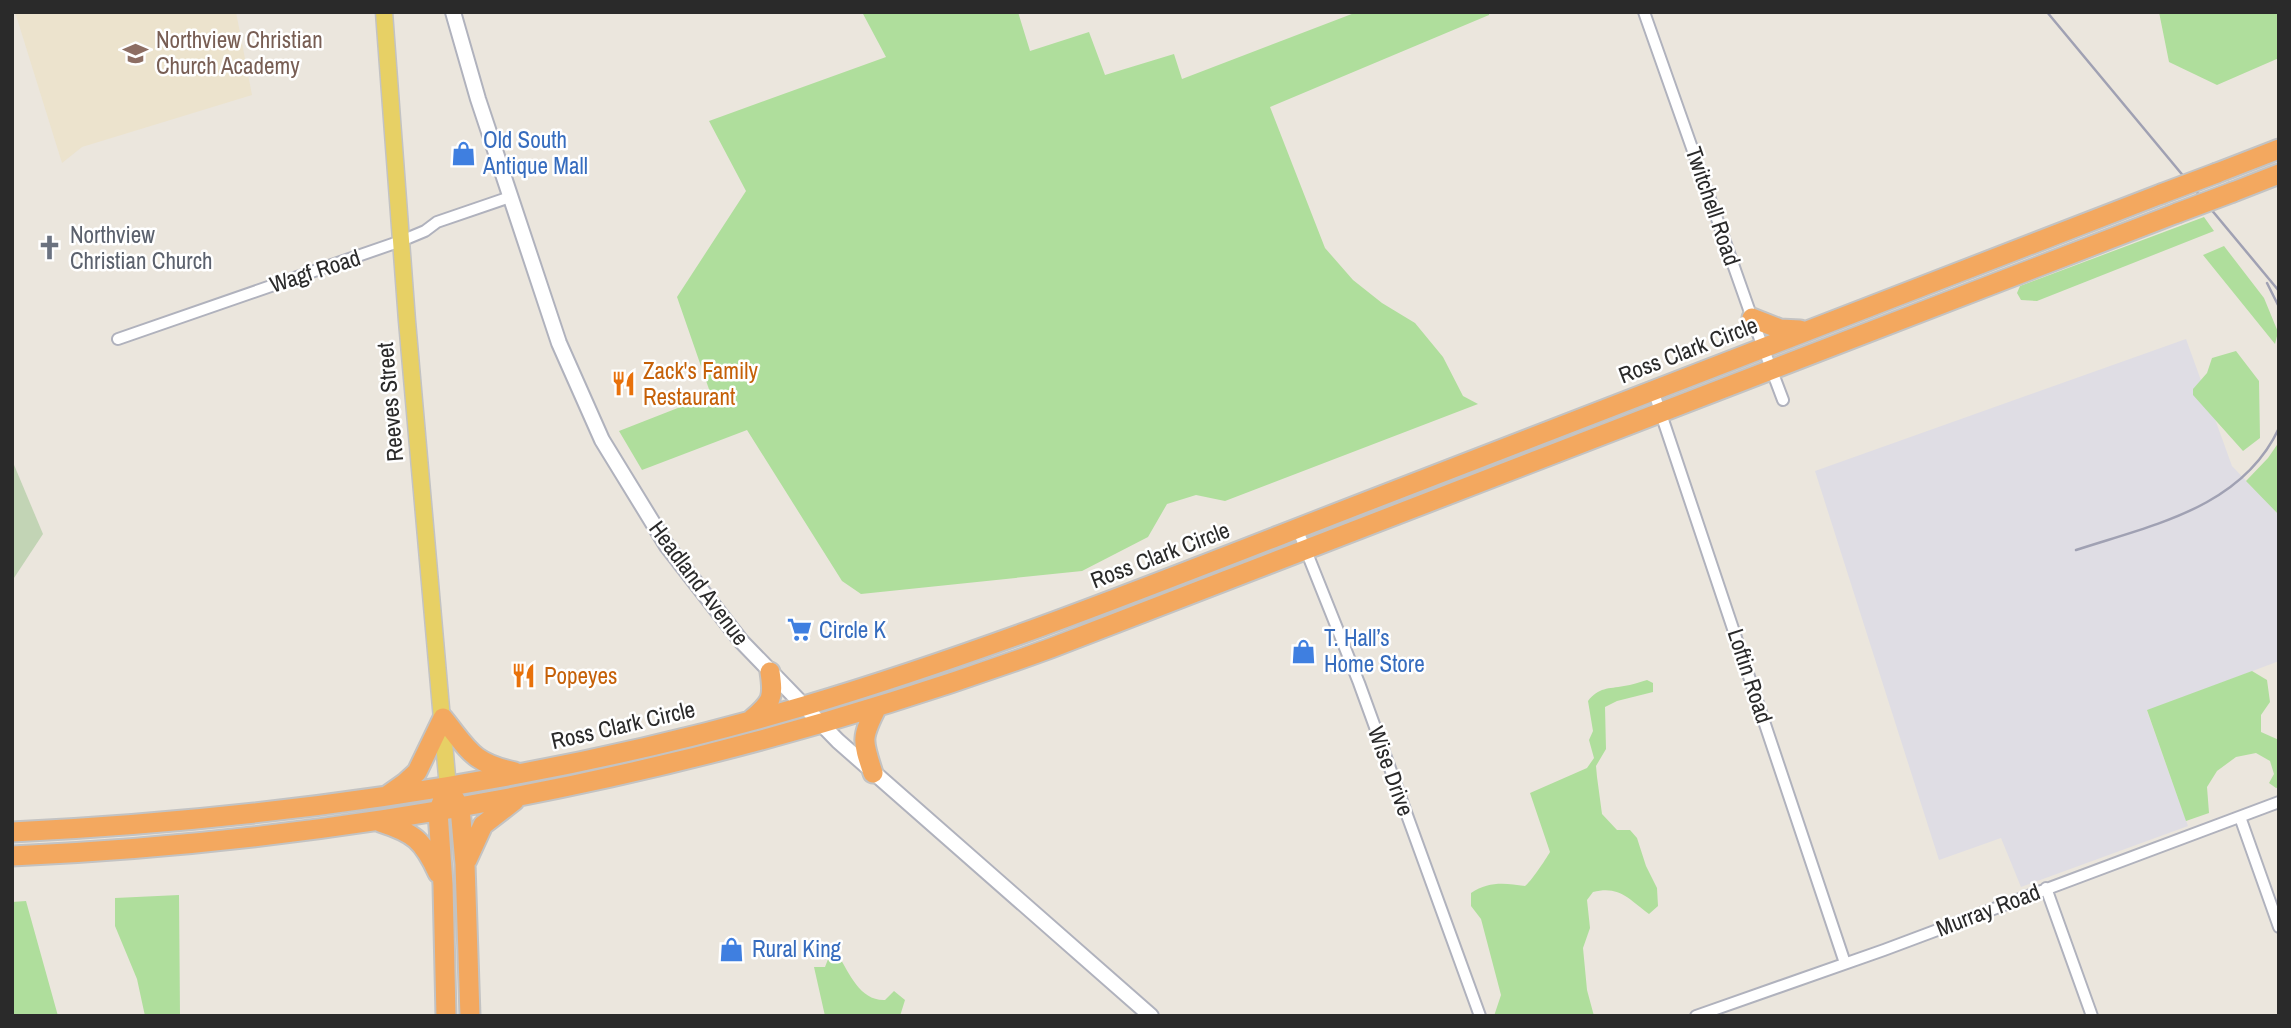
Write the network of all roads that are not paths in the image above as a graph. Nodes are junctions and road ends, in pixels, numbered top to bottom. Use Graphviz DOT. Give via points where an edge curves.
graph roads {
  1 [pos="384,12"];
  2 [pos="453,12"];
  3 [pos="1644,12"];
  4 [pos="2279,149"];
  5 [pos="2279,174"];
  6 [pos="510,197"];
  7 [pos="401,241"];
  8 [pos="1752,318"];
  9 [pos="1808,330"];
  10 [pos="118,340"];
  11 [pos="1762,348"];
  12 [pos="1771,370"];
  13 [pos="1653,390"];
  14 [pos="1783,400"];
  15 [pos="1661,412"];
  16 [pos="1297,528"];
  17 [pos="1306,550"];
  18 [pos="770,672"];
  19 [pos="804,706"];
  20 [pos="877,707"];
  21 [pos="443,718"];
  22 [pos="750,720"];
  23 [pos="822,724"];
  24 [pos="523,773"];
  25 [pos="873,773"];
  26 [pos="448,788"];
  27 [pos="385,797"];
  28 [pos="519,798"];
  29 [pos="2279,802"];
  30 [pos="460,808"];
  31 [pos="438,812"];
  32 [pos="2241,817"];
  33 [pos="379,821"];
  34 [pos="12,832"];
  35 [pos="12,856"];
  36 [pos="465,864"];
  37 [pos="443,885"];
  38 [pos="2046,888"];
  39 [pos="2279,927"];
  40 [pos="1845,963"];
  41 [pos="446,1016"];
  42 [pos="470,1016"];
  43 [pos="1151,1016"];
  44 [pos="1480,1016"];
  45 [pos="1696,1016"];
  46 [pos="2092,1016"];
  1 -- 7 [label="main road, Reeves Street"];
  2 -- 6 [label="main road, Headland Avenue"];
  3 -- 8 [label="street, Twitchell Road"];
  4 -- 9 [label="highway, Ross Clark Circle, bridge"];
  5 -- 12 [label="highway, Ross Clark Circle, bridge"];
  6 -- 7 [label="street, Wagf Road" via="437,222"];
  6 -- 18 [label="main road, Headland Avenue" via="559,343 613,459 685,570"];
  7 -- 10 [label="street, Wagf Road"];
  7 -- 21 [label="main road, Reeves Street"];
  8 -- 9 [label="highway" via="1780,329"];
  8 -- 11 [label="street, Twitchell Road"];
  9 -- 11 [label="highway, Ross Clark Circle"];
  11 -- 12 [label="street, Twitchell Road"];
  11 -- 13 [label="highway, Ross Clark Circle"];
  12 -- 14 [label="street, Twitchell Road"];
  12 -- 15 [label="highway, Ross Clark Circle"];
  13 -- 15 [label="street, Loftin Road"];
  13 -- 16 [label="highway, Ross Clark Circle"];
  15 -- 17 [label="highway, Ross Clark Circle"];
  15 -- 40 [label="street, Loftin Road"];
  16 -- 17 [label="street, Wise Drive"];
  16 -- 19 [label="highway, Ross Clark Circle" via="1020,634"];
  17 -- 20 [label="highway, Ross Clark Circle" via="1039,653"];
  17 -- 44 [label="street, Wise Drive"];
  18 -- 19 [label="main road, Headland Avenue"];
  18 -- 22 [label="highway" via="771,698"];
  19 -- 22 [label="highway, Ross Clark Circle"];
  19 -- 23 [label="main road, Headland Avenue"];
  20 -- 23 [label="highway, Ross Clark Circle"];
  20 -- 25 [label="highway" via="864,739"];
  21 -- 24 [label="highway" via="477,759"];
  21 -- 26 [label="main road, Reeves Street"];
  21 -- 27 [label="highway" via="417,772"];
  22 -- 24 [label="highway, Ross Clark Circle"];
  23 -- 25 [label="main road, Headland Avenue"];
  23 -- 28 [label="highway, Ross Clark Circle"];
  24 -- 26 [label="highway, Ross Clark Circle"];
  25 -- 43 [label="main road, Headland Avenue"];
  26 -- 27 [label="highway, Ross Clark Circle"];
  26 -- 30 [label="highway, Reeves Street"];
  26 -- 31 [label="highway, Reeves Street"];
  27 -- 34 [label="highway, Ross Clark Circle" via="190,820"];
  28 -- 30 [label="highway, Ross Clark Circle"];
  28 -- 36 [label="highway" via="483,825"];
  29 -- 32 [label="street, Murray Road"];
  30 -- 31 [label="highway, Ross Clark Circle"];
  30 -- 36 [label="highway, Reeves Street"];
  31 -- 33 [label="highway, Ross Clark Circle"];
  31 -- 37 [label="highway, Reeves Street"];
  32 -- 38 [label="street, Murray Road"];
  32 -- 39 [label="street"];
  33 -- 35 [label="highway, Ross Clark Circle" via="234,840"];
  33 -- 37 [label="highway" via="419,840"];
  36 -- 42 [label="highway, Reeves Street"];
  37 -- 41 [label="highway, Reeves Street"];
  38 -- 40 [label="street, Murray Road"];
  38 -- 46 [label="street"];
  40 -- 45 [label="street, Murray Road"];
}
